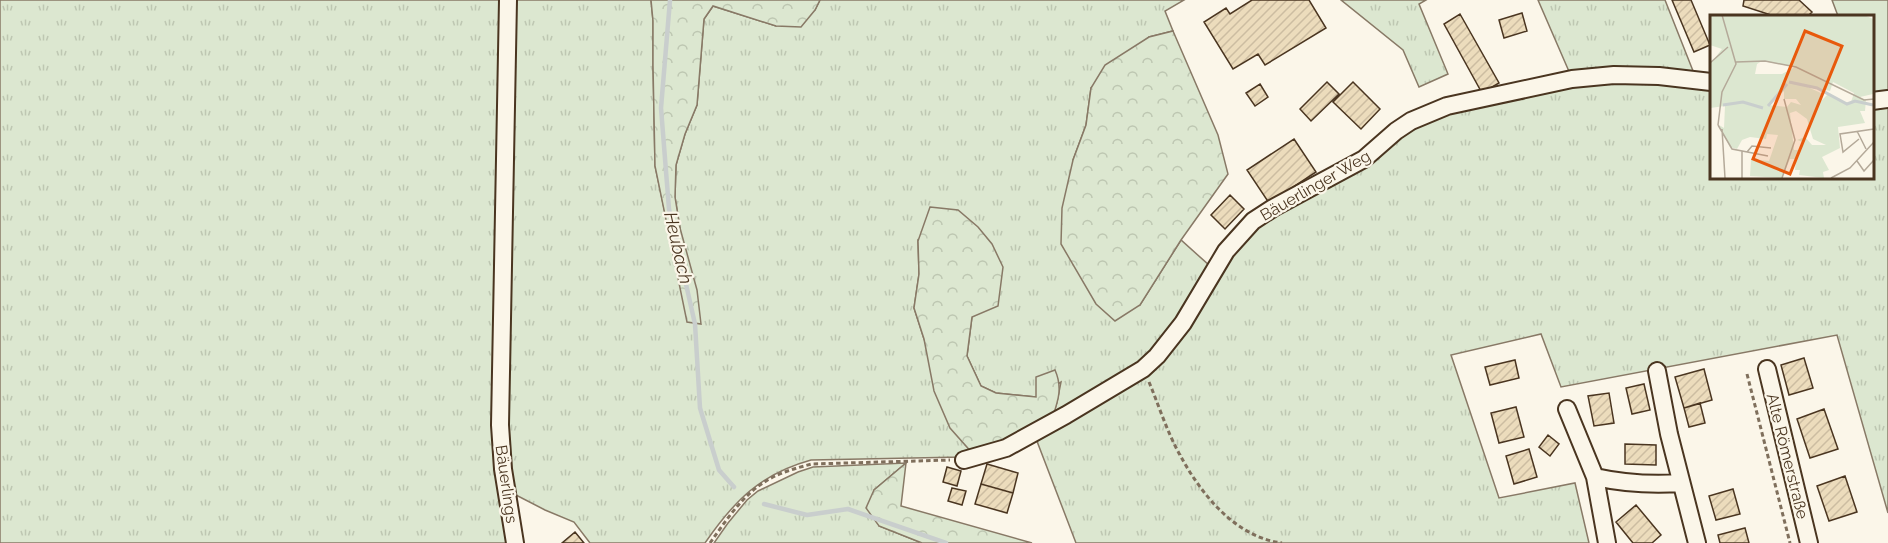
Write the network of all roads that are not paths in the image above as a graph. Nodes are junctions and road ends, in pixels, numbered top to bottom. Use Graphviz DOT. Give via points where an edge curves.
graph roads {
  1 [pos="508,0"];
  2 [pos="1710,82"];
  3 [pos="1888,99"];
  4 [pos="1873,101"];
  5 [pos="1767,369"];
  6 [pos="1657,371"];
  7 [pos="1567,409"];
  8 [pos="964,460"];
  9 [pos="1595,477"];
  10 [pos="1681,483"];
  11 [pos="515,543"];
  12 [pos="1608,543"];
  13 [pos="1698,543"];
  14 [pos="1809,543"];
  1 -- 11 [label="street, Bäuerlings" via="500,425"];
  2 -- 8 [label="street, Bäuerlinger Weg" via="1614,75 1572,79 1447,106 1411,121 1364,159 1253,221 1226,250 1183,323 1143,369 1006,448"];
  3 -- 4 [label="street"];
  5 -- 14 [label="street, Alte Römerstraße"];
  6 -- 10 [label="street"];
  7 -- 9 [label="street"];
  9 -- 10 [label="street" via="1650,484"];
  9 -- 12 [label="street"];
  10 -- 13 [label="street"];
}
